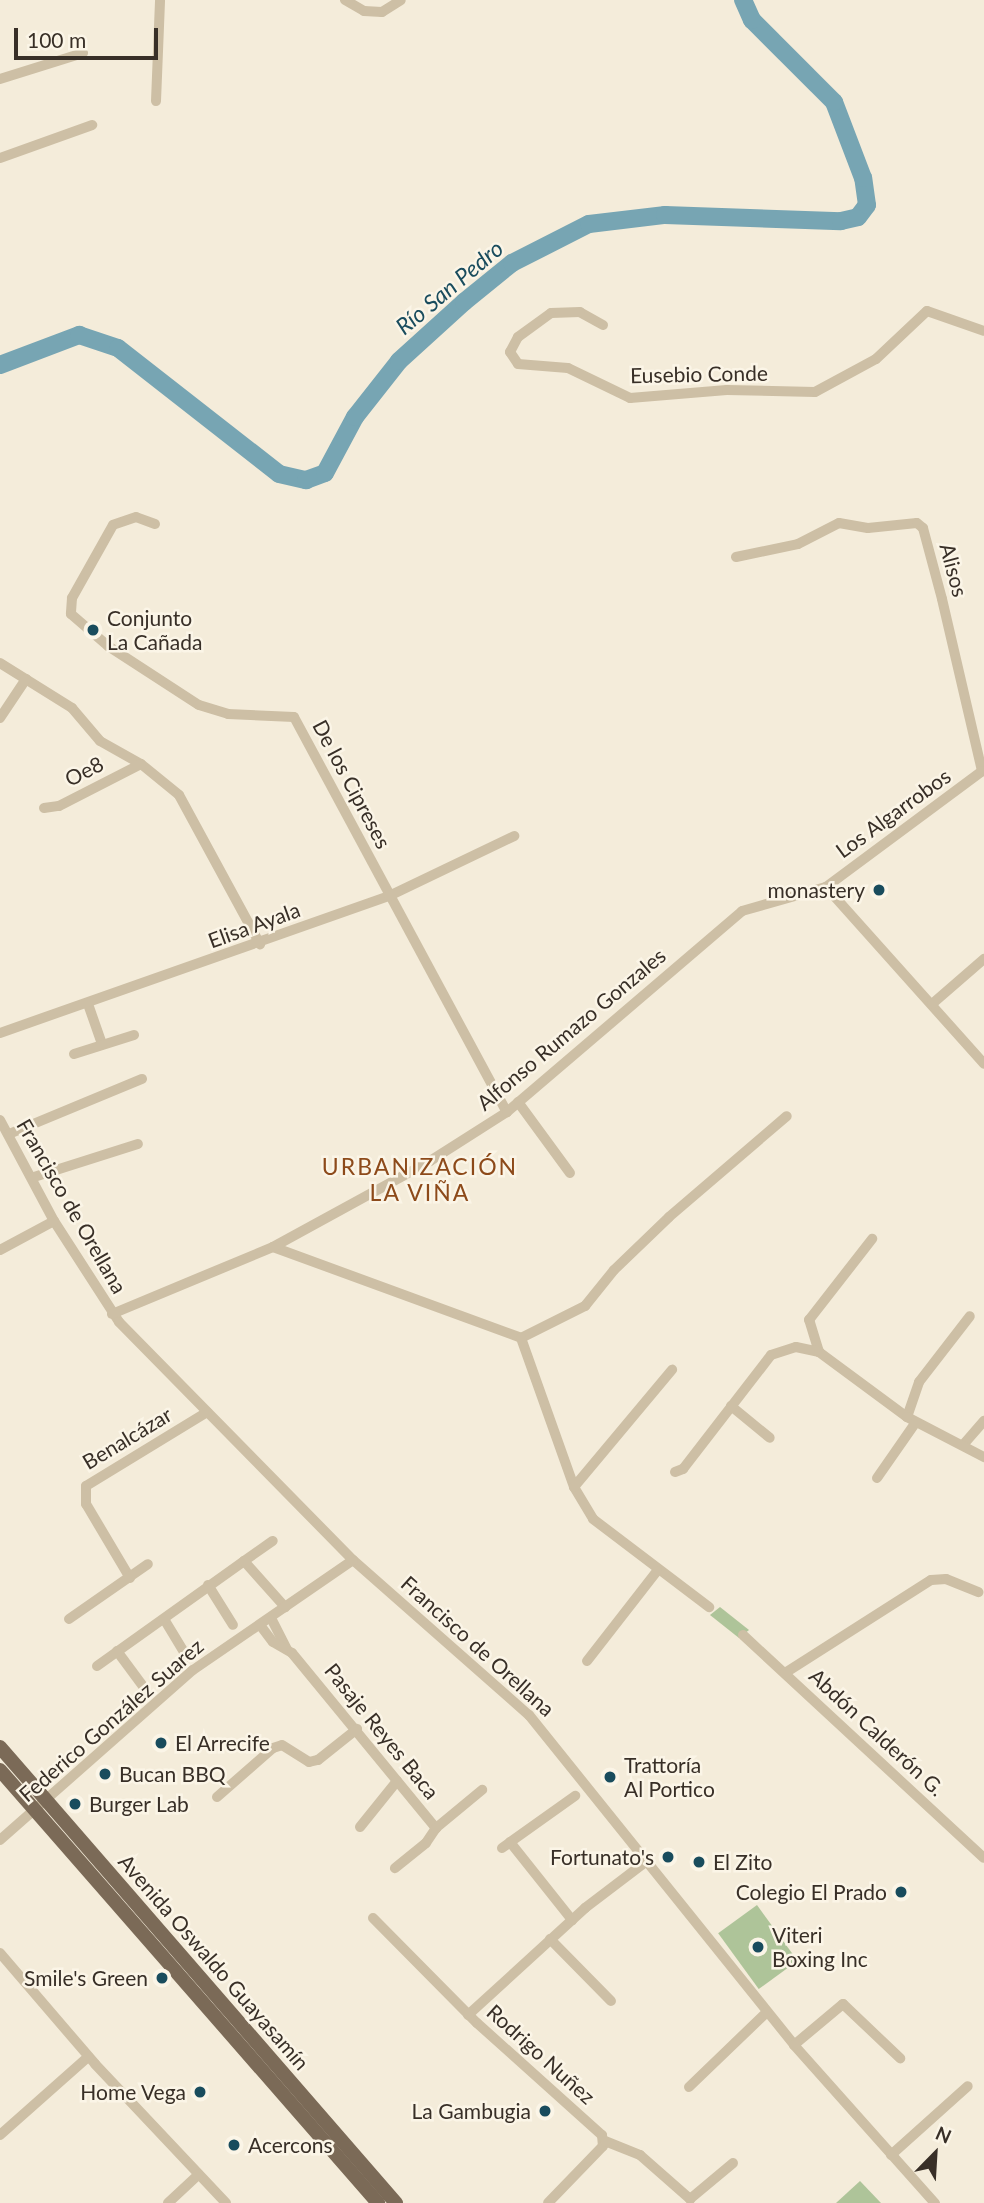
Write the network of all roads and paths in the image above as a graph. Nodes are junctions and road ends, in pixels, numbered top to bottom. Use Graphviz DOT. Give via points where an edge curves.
graph roads {
  1 [pos="160,0"];
  2 [pos="345,0"];
  3 [pos="401,0"];
  4 [pos="83,53"];
  5 [pos="0,79"];
  6 [pos="156,102"];
  7 [pos="92,125"];
  8 [pos="0,158"];
  9 [pos="603,325"];
  10 [pos="984,331"];
  11 [pos="155,524"];
  12 [pos="736,557"];
  13 [pos="0,663"];
  14 [pos="26,679"];
  15 [pos="0,718"];
  16 [pos="141,764"];
  17 [pos="983,772"];
  18 [pos="44,808"];
  19 [pos="514,836"];
  20 [pos="826,887"];
  21 [pos="389,895"];
  22 [pos="260,944"];
  23 [pos="984,959"];
  24 [pos="88,1004"];
  25 [pos="932,1004"];
  26 [pos="0,1033"];
  27 [pos="134,1035"];
  28 [pos="102,1044"];
  29 [pos="74,1054"];
  30 [pos="984,1064"];
  31 [pos="142,1079"];
  32 [pos="518,1102"];
  33 [pos="507,1112"];
  34 [pos="787,1116"];
  35 [pos="0,1120"];
  36 [pos="9,1134"];
  37 [pos="138,1143"];
  38 [pos="570,1174"];
  39 [pos="34,1177"];
  40 [pos="54,1221"];
  41 [pos="872,1239"];
  42 [pos="273,1247"];
  43 [pos="0,1250"];
  44 [pos="112,1314"];
  45 [pos="970,1316"];
  46 [pos="521,1338"];
  47 [pos="819,1352"];
  48 [pos="672,1370"];
  49 [pos="731,1406"];
  50 [pos="207,1412"];
  51 [pos="912,1420"];
  52 [pos="984,1421"];
  53 [pos="770,1438"];
  54 [pos="963,1445"];
  55 [pos="984,1457"];
  56 [pos="675,1472"];
  57 [pos="877,1478"];
  58 [pos="575,1487"];
  59 [pos="273,1541"];
  60 [pos="353,1560"];
  61 [pos="244,1561"];
  62 [pos="148,1564"];
  63 [pos="657,1571"];
  64 [pos="130,1578"];
  65 [pos="208,1585"];
  66 [pos="978,1592"];
  67 [pos="709,1606"];
  68 [pos="285,1607"];
  69 [pos="271,1618"];
  70 [pos="69,1619"];
  71 [pos="163,1619"];
  72 [pos="233,1625"];
  73 [pos="260,1625"];
  74 [pos="743,1635"];
  75 [pos="287,1648"];
  76 [pos="117,1651"];
  77 [pos="187,1657"];
  78 [pos="587,1661"];
  79 [pos="97,1666"];
  80 [pos="785,1674"];
  81 [pos="145,1689"];
  82 [pos="357,1730"];
  83 [pos="0,1747"];
  84 [pos="0,1770"];
  85 [pos="397,1781"];
  86 [pos="482,1790"];
  87 [pos="575,1796"];
  88 [pos="217,1797"];
  89 [pos="40,1805"];
  90 [pos="360,1827"];
  91 [pos="436,1828"];
  92 [pos="0,1840"];
  93 [pos="984,1857"];
  94 [pos="647,1861"];
  95 [pos="395,1868"];
  96 [pos="373,1918"];
  97 [pos="572,1920"];
  98 [pos="550,1939"];
  99 [pos="0,1954"];
  100 [pos="611,2001"];
  101 [pos="767,2012"];
  102 [pos="468,2015"];
  103 [pos="794,2045"];
  104 [pos="88,2057"];
  105 [pos="900,2059"];
  106 [pos="968,2086"];
  107 [pos="689,2087"];
  108 [pos="0,2135"];
  109 [pos="605,2141"];
  110 [pos="891,2155"];
  111 [pos="733,2163"];
  112 [pos="200,2174"];
  113 [pos="168,2203"];
  114 [pos="226,2203"];
  115 [pos="378,2203"];
  116 [pos="396,2203"];
  117 [pos="548,2203"];
  118 [pos="935,2203"];
  1 -- 6 [label="street"];
  2 -- 3 [label="street" via="363,11 382,12"];
  4 -- 5 [label="street"];
  7 -- 8 [label="street"];
  9 -- 10 [label="street, Eusebio Conde" via="580,312 551,313 518,337 510,352 518,364 568,368 629,398 727,390 815,392 876,359 927,311"];
  11 -- 21 [label="street, De los Cipreses" via="136,517 113,525 72,598 71,614 108,646 199,705 228,714 293,717"];
  12 -- 17 [label="street, Alisos" via="798,544 839,523 868,528 917,523 923,528"];
  13 -- 14 [label="street"];
  14 -- 15 [label="street"];
  14 -- 16 [label="street" via="72,708 100,741"];
  16 -- 18 [label="street, Oe8" via="58,806"];
  16 -- 22 [label="street" via="179,795"];
  17 -- 20 [label="street, Los Algarrobos"];
  19 -- 21 [label="street, Elisa Ayala"];
  20 -- 25 [label="street"];
  20 -- 32 [label="street, Alfonso Rumazo Gonzales" via="742,911"];
  21 -- 22 [label="street, Elisa Ayala"];
  21 -- 33 [label="street, De los Cipreses"];
  22 -- 24 [label="street, Elisa Ayala"];
  23 -- 25 [label="street"];
  24 -- 26 [label="street, Elisa Ayala"];
  24 -- 28 [label="street"];
  25 -- 30 [label="street"];
  27 -- 28 [label="street"];
  28 -- 29 [label="street"];
  31 -- 36 [label="street"];
  32 -- 33 [label="street, Alfonso Rumazo Gonzales"];
  32 -- 38 [label="street"];
  33 -- 42 [label="street, Alfonso Rumazo Gonzales" via="430,1161"];
  34 -- 46 [label="street" via="669,1217 614,1270 585,1306"];
  35 -- 36 [label="street, Francisco de Orellana"];
  36 -- 39 [label="street, Francisco de Orellana"];
  37 -- 39 [label="street"];
  39 -- 40 [label="street, Francisco de Orellana"];
  40 -- 43 [label="street"];
  40 -- 44 [label="street, Francisco de Orellana"];
  41 -- 47 [label="street" via="809,1320"];
  42 -- 44 [label="street, Alfonso Rumazo Gonzales"];
  42 -- 46 [label="street"];
  44 -- 50 [label="street, Francisco de Orellana"];
  45 -- 51 [label="street" via="919,1382"];
  46 -- 58 [label="street"];
  47 -- 49 [label="street" via="783,1348 771,1355"];
  47 -- 51 [label="street"];
  48 -- 58 [label="street"];
  49 -- 53 [label="street"];
  49 -- 56 [label="street" via="683,1469"];
  50 -- 60 [label="street, Francisco de Orellana"];
  50 -- 64 [label="street, Benalcázar" via="86,1486 86,1504"];
  51 -- 54 [label="street"];
  51 -- 57 [label="street"];
  52 -- 54 [label="street"];
  54 -- 55 [label="street"];
  58 -- 63 [label="street" via="593,1518"];
  59 -- 61 [label="street"];
  60 -- 68 [label="street, Federico González Suarez"];
  60 -- 94 [label="street, Francisco de Orellana" via="529,1715"];
  61 -- 65 [label="street"];
  61 -- 68 [label="street"];
  62 -- 64 [label="street"];
  63 -- 67 [label="street"];
  63 -- 78 [label="street"];
  64 -- 70 [label="street"];
  65 -- 71 [label="street"];
  65 -- 72 [label="street"];
  66 -- 80 [label="street" via="946,1579 931,1580"];
  68 -- 69 [label="street, Federico González Suarez"];
  69 -- 73 [label="street, Federico González Suarez"];
  69 -- 75 [label="street, Pasaje Reyes Baca"];
  71 -- 76 [label="street"];
  71 -- 77 [label="street"];
  73 -- 75 [label="street, Pasaje Reyes Baca" via="270,1639"];
  73 -- 89 [label="street, Federico González Suarez" via="193,1670"];
  74 -- 80 [label="street, Abdón Calderón G."];
  75 -- 82 [label="street, Pasaje Reyes Baca"];
  76 -- 79 [label="street"];
  76 -- 81 [label="street"];
  80 -- 93 [label="street, Abdón Calderón G."];
  82 -- 85 [label="street, Pasaje Reyes Baca"];
  82 -- 88 [label="street" via="309,1762 282,1745 273,1748"];
  83 -- 89 [label="main road, Avenida Oswaldo Guayasamín"];
  84 -- 89 [label="main road, Avenida Oswaldo Guayasamín"];
  85 -- 90 [label="street"];
  85 -- 91 [label="street, Pasaje Reyes Baca"];
  86 -- 91 [label="street"];
  87 -- 97 [label="street" via="506,1845"];
  89 -- 92 [label="street, Federico González Suarez"];
  89 -- 115 [label="main road, Avenida Oswaldo Guayasamín"];
  89 -- 116 [label="main road, Avenida Oswaldo Guayasamín"];
  91 -- 95 [label="street, Pasaje Reyes Baca" via="426,1843"];
  94 -- 97 [label="street, Rodrigo Nuñez"];
  94 -- 101 [label="street, Francisco de Orellana"];
  96 -- 102 [label="street"];
  97 -- 98 [label="street, Rodrigo Nuñez"];
  98 -- 100 [label="street"];
  98 -- 102 [label="street, Rodrigo Nuñez"];
  99 -- 104 [label="street"];
  101 -- 103 [label="street, Francisco de Orellana"];
  101 -- 107 [label="street"];
  102 -- 109 [label="street, Rodrigo Nuñez"];
  103 -- 105 [label="street" via="843,2004"];
  103 -- 110 [label="street, Francisco de Orellana"];
  104 -- 108 [label="street"];
  104 -- 112 [label="street"];
  106 -- 110 [label="street"];
  109 -- 111 [label="street" via="640,2155 690,2199"];
  109 -- 117 [label="street"];
  110 -- 118 [label="street, Francisco de Orellana"];
  112 -- 113 [label="street"];
  112 -- 114 [label="street"];
}
